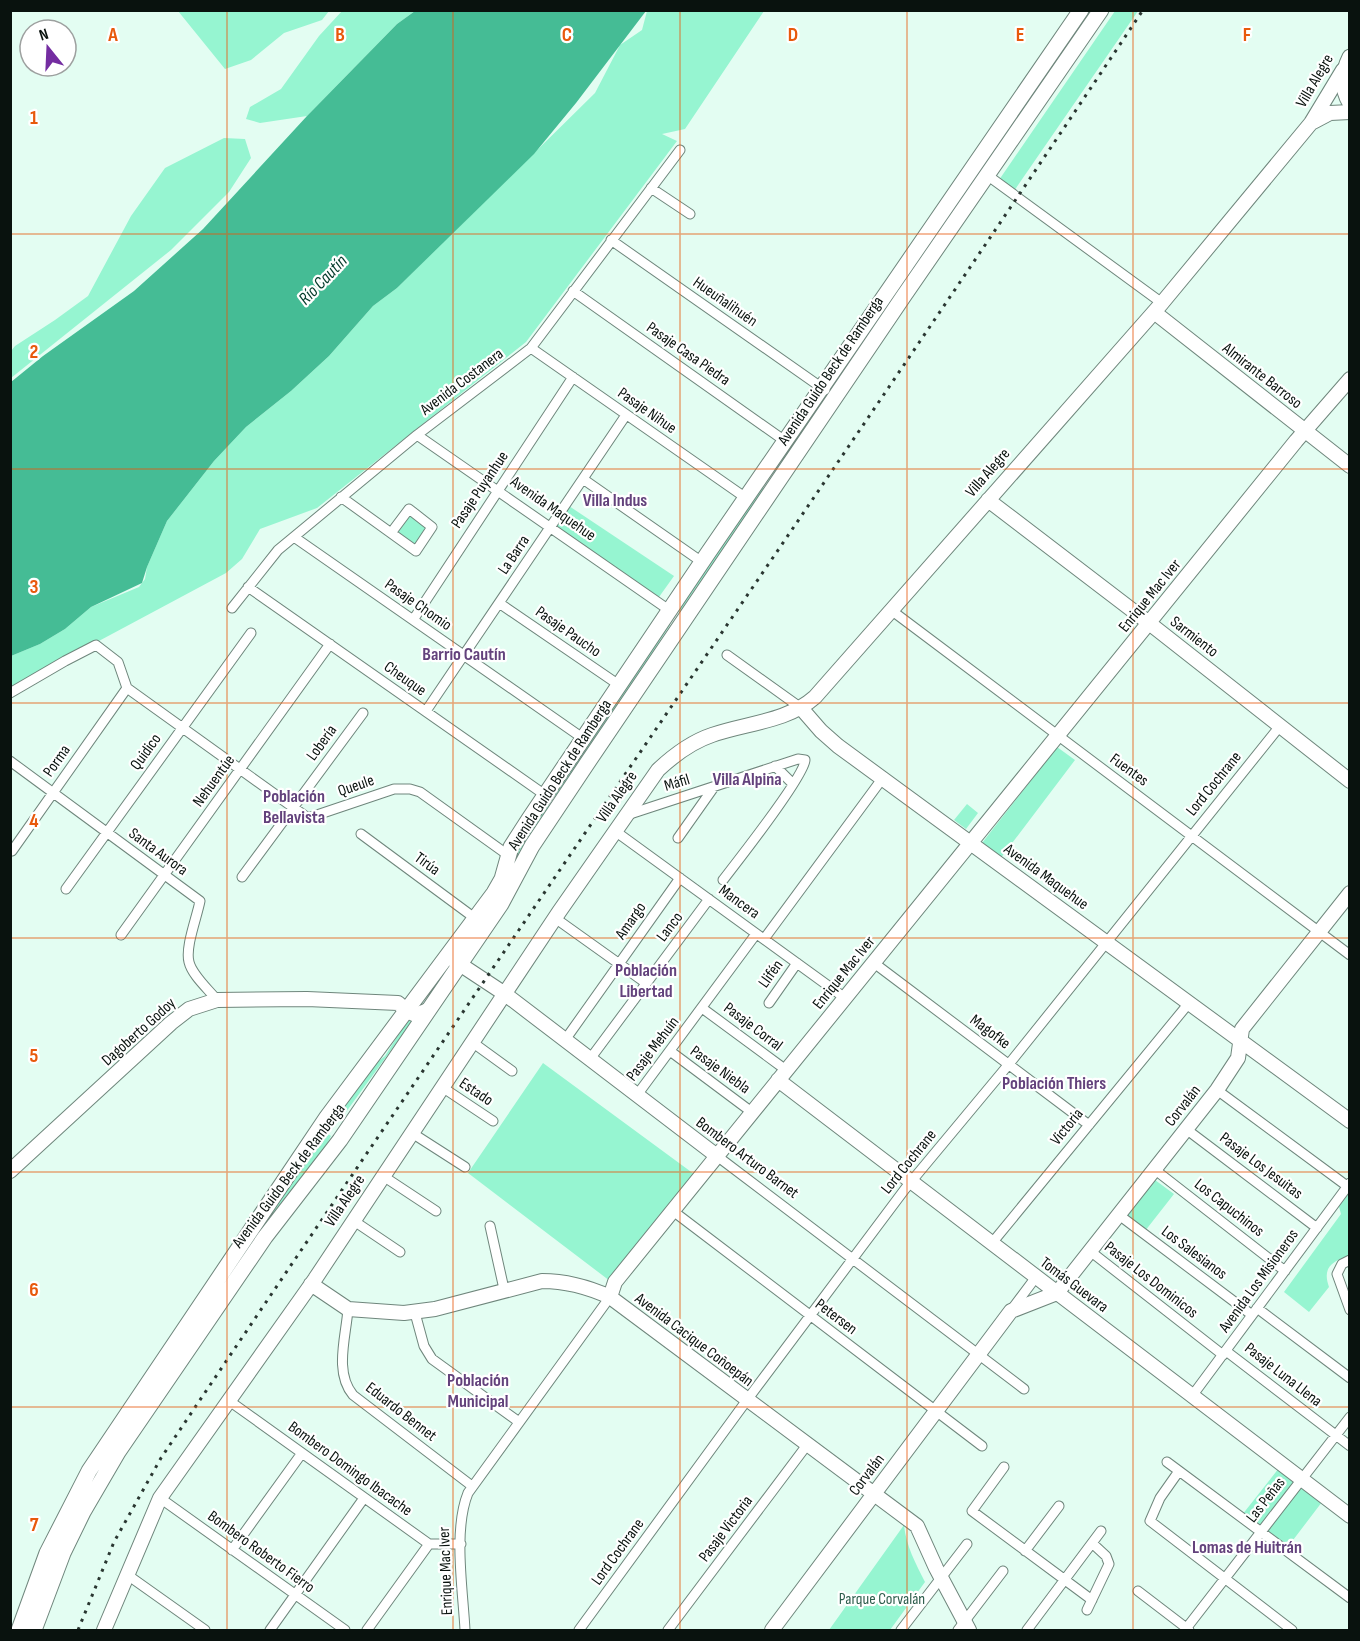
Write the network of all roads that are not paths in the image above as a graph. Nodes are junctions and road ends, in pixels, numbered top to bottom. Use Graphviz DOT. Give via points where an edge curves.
graph roads {
  1 [pos="1081,10"];
  2 [pos="1101,10"];
  3 [pos="1346,63"];
  4 [pos="1350,103"];
  5 [pos="1350,112"];
  6 [pos="1311,123"];
  7 [pos="680,150"];
  8 [pos="983,154"];
  9 [pos="987,175"];
  10 [pos="966,179"];
  11 [pos="651,188"];
  12 [pos="690,214"];
  13 [pos="611,240"];
  14 [pos="573,291"];
  15 [pos="1158,308"];
  16 [pos="531,348"];
  17 [pos="573,377"];
  18 [pos="1350,379"];
  19 [pos="822,388"];
  20 [pos="835,398"];
  21 [pos="626,415"];
  22 [pos="1305,431"];
  23 [pos="417,435"];
  24 [pos="785,441"];
  25 [pos="1350,466"];
  26 [pos="583,479"];
  27 [pos="498,491"];
  28 [pos="341,497"];
  29 [pos="746,498"];
  30 [pos="988,500"];
  31 [pos="550,528"];
  32 [pos="391,533"];
  33 [pos="294,537"];
  34 [pos="702,562"];
  35 [pos="248,587"];
  36 [pos="499,603"];
  37 [pos="232,608"];
  38 [pos="669,610"];
  39 [pos="891,610"];
  40 [pos="413,620"];
  41 [pos="684,621"];
  42 [pos="1149,622"];
  43 [pos="251,633"];
  44 [pos="330,644"];
  45 [pos="464,655"];
  46 [pos="727,655"];
  47 [pos="619,686"];
  48 [pos="127,688"];
  49 [pos="10,693"];
  50 [pos="801,708"];
  51 [pos="426,711"];
  52 [pos="363,713"];
  53 [pos="1280,726"];
  54 [pos="182,728"];
  55 [pos="1058,736"];
  56 [pos="584,739"];
  57 [pos="10,761"];
  58 [pos="775,766"];
  59 [pos="240,770"];
  60 [pos="882,779"];
  61 [pos="1350,781"];
  62 [pos="793,784"];
  63 [pos="714,787"];
  64 [pos="53,793"];
  65 [pos="545,795"];
  66 [pos="560,805"];
  67 [pos="294,808"];
  68 [pos="627,815"];
  69 [pos="615,831"];
  70 [pos="107,832"];
  71 [pos="361,834"];
  72 [pos="1192,836"];
  73 [pos="678,838"];
  74 [pos="971,843"];
  75 [pos="12,851"];
  76 [pos="508,855"];
  77 [pos="165,875"];
  78 [pos="242,877"];
  79 [pos="680,878"];
  80 [pos="723,880"];
  81 [pos="66,889"];
  82 [pos="1350,893"];
  83 [pos="709,899"];
  84 [pos="555,918"];
  85 [pos="476,919"];
  86 [pos="1318,930"];
  87 [pos="122,935"];
  88 [pos="760,936"];
  89 [pos="1107,942"];
  90 [pos="1350,955"];
  91 [pos="454,960"];
  92 [pos="797,963"];
  93 [pos="874,963"];
  94 [pos="619,964"];
  95 [pos="646,983"];
  96 [pos="505,994"];
  97 [pos="845,998"];
  98 [pos="216,1000"];
  99 [pos="769,1003"];
  100 [pos="1189,1003"];
  101 [pos="403,1007"];
  102 [pos="702,1008"];
  103 [pos="428,1010"];
  104 [pos="565,1040"];
  105 [pos="1240,1041"];
  106 [pos="472,1042"];
  107 [pos="670,1052"];
  108 [pos="590,1059"];
  109 [pos="1009,1064"];
  110 [pos="512,1071"];
  111 [pos="782,1075"];
  112 [pos="442,1087"];
  113 [pos="1217,1090"];
  114 [pos="637,1095"];
  115 [pos="753,1113"];
  116 [pos="327,1118"];
  117 [pos="493,1121"];
  118 [pos="1350,1121"];
  119 [pos="1089,1125"];
  120 [pos="1186,1129"];
  121 [pos="346,1130"];
  122 [pos="412,1133"];
  123 [pos="717,1156"];
  124 [pos="465,1167"];
  125 [pos="1154,1169"];
  126 [pos="10,1171"];
  127 [pos="383,1176"];
  128 [pos="911,1182"];
  129 [pos="1348,1185"];
  130 [pos="436,1211"];
  131 [pos="673,1211"];
  132 [pos="1119,1215"];
  133 [pos="354,1221"];
  134 [pos="490,1227"];
  135 [pos="1317,1227"];
  136 [pos="992,1243"];
  137 [pos="1090,1251"];
  138 [pos="400,1252"];
  139 [pos="852,1259"];
  140 [pos="1350,1260"];
  141 [pos="1285,1271"];
  142 [pos="1036,1277"];
  143 [pos="311,1284"];
  144 [pos="504,1289"];
  145 [pos="1057,1293"];
  146 [pos="610,1297"];
  147 [pos="348,1309"];
  148 [pos="1350,1310"];
  149 [pos="1011,1311"];
  150 [pos="415,1312"];
  151 [pos="1255,1312"];
  152 [pos="810,1316"];
  153 [pos="1224,1353"];
  154 [pos="978,1354"];
  155 [pos="1350,1378"];
  156 [pos="1024,1389"];
  157 [pos="1192,1396"];
  158 [pos="228,1400"];
  159 [pos="747,1400"];
  160 [pos="936,1411"];
  161 [pos="1350,1417"];
  162 [pos="519,1422"];
  163 [pos="1335,1435"];
  164 [pos="807,1445"];
  165 [pos="982,1446"];
  166 [pos="1350,1446"];
  167 [pos="302,1453"];
  168 [pos="1167,1462"];
  169 [pos="1004,1467"];
  170 [pos="1179,1471"];
  171 [pos="1301,1479"];
  172 [pos="472,1486"];
  173 [pos="874,1494"];
  174 [pos="160,1498"];
  175 [pos="364,1498"];
  176 [pos="1059,1506"];
  177 [pos="1350,1516"];
  178 [pos="1101,1531"];
  179 [pos="1261,1532"];
  180 [pos="429,1544"];
  181 [pos="461,1544"];
  182 [pos="967,1544"];
  183 [pos="1092,1544"];
  184 [pos="232,1550"];
  185 [pos="1025,1551"];
  186 [pos="1002,1571"];
  187 [pos="129,1575"];
  188 [pos="941,1577"];
  189 [pos="1225,1579"];
  190 [pos="1065,1580"];
  191 [pos="1138,1591"];
  192 [pos="296,1595"];
  193 [pos="1350,1598"];
  194 [pos="1092,1600"];
  195 [pos="1086,1610"];
  196 [pos="964,1628"];
  197 [pos="20,1630"];
  198 [pos="34,1630"];
  199 [pos="104,1630"];
  200 [pos="205,1630"];
  201 [pos="270,1630"];
  202 [pos="345,1630"];
  203 [pos="367,1630"];
  204 [pos="465,1630"];
  205 [pos="579,1630"];
  206 [pos="669,1630"];
  207 [pos="772,1630"];
  208 [pos="901,1630"];
  209 [pos="1027,1630"];
  210 [pos="1187,1630"];
  211 [pos="1292,1630"];
  1 -- 8 [label="main road, Avenida Guido Beck de Ramberga"];
  2 -- 9 [label="main road, Avenida Guido Beck de Ramberga"];
  3 -- 4 [label="main road" via="1344,87"];
  3 -- 6 [label="main road, Villa Alegre"];
  5 -- 6 [label="main road, Villa Alegre" via="1330,113"];
  6 -- 15 [label="main road, Villa Alegre"];
  7 -- 11 [label="street, Avenida Costanera"];
  8 -- 9 [label="main road" via="982,166"];
  8 -- 10 [label="main road, Avenida Guido Beck de Ramberga"];
  9 -- 10 [label="main road"];
  9 -- 15 [label="street, Almirante Barroso"];
  9 -- 20 [label="main road, Avenida Guido Beck de Ramberga"];
  10 -- 19 [label="main road, Avenida Guido Beck de Ramberga"];
  11 -- 12 [label="street"];
  11 -- 13 [label="street, Avenida Costanera"];
  13 -- 14 [label="street, Avenida Costanera"];
  13 -- 19 [label="street, Hueuñalihuén"];
  14 -- 16 [label="street, Avenida Costanera"];
  14 -- 24 [label="street, Pasaje Casa Piedra"];
  15 -- 22 [label="main road, Almirante Barroso"];
  15 -- 30 [label="main road, Villa Alegre"];
  16 -- 17 [label="street, Pasaje Nihue"];
  16 -- 23 [label="street, Avenida Costanera"];
  17 -- 21 [label="street, Pasaje Nihue"];
  17 -- 27 [label="street, Pasaje Puyanhue"];
  18 -- 22 [label="main road, Enrique Mac Iver"];
  19 -- 20 [label="street, Hueuñalihuén"];
  19 -- 24 [label="main road, Avenida Guido Beck de Ramberga"];
  20 -- 41 [label="main road, Avenida Guido Beck de Ramberga"];
  21 -- 26 [label="street, La Barra"];
  21 -- 29 [label="street, Pasaje Nihue"];
  22 -- 25 [label="main road, Almirante Barroso"];
  22 -- 42 [label="main road, Enrique Mac Iver"];
  23 -- 27 [label="street, Avenida Maquehue"];
  23 -- 28 [label="street, Avenida Costanera"];
  24 -- 29 [label="main road, Avenida Guido Beck de Ramberga"];
  26 -- 31 [label="street, La Barra"];
  26 -- 34 [label="street"];
  27 -- 31 [label="street, Avenida Maquehue"];
  27 -- 40 [label="street, Pasaje Puyanhue"];
  28 -- 32 [label="street"];
  28 -- 33 [label="street, Avenida Costanera"];
  29 -- 34 [label="main road, Avenida Guido Beck de Ramberga"];
  30 -- 39 [label="main road, Villa Alegre"];
  30 -- 42 [label="main road, Sarmiento"];
  31 -- 36 [label="street, La Barra"];
  31 -- 38 [label="street, Avenida Maquehue"];
  32 -- 32 [label="street" via="416,551 432,527 409,510"];
  33 -- 35 [label="street, Avenida Costanera"];
  33 -- 40 [label="street, Pasaje Chomio"];
  34 -- 38 [label="main road, Avenida Guido Beck de Ramberga"];
  35 -- 37 [label="street, Avenida Costanera"];
  35 -- 44 [label="street, Cheuque"];
  36 -- 45 [label="street, La Barra"];
  36 -- 47 [label="street, Pasaje Paucho"];
  38 -- 41 [label="main road"];
  38 -- 47 [label="main road, Avenida Guido Beck de Ramberga"];
  39 -- 50 [label="main road, Villa Alegre"];
  39 -- 55 [label="street, Fuentes"];
  40 -- 45 [label="street, Pasaje Chomio"];
  41 -- 66 [label="main road, Avenida Guido Beck de Ramberga"];
  42 -- 53 [label="main road, Sarmiento"];
  42 -- 55 [label="main road, Enrique Mac Iver"];
  43 -- 54 [label="street, Quidico"];
  44 -- 51 [label="street, Cheuque"];
  44 -- 59 [label="street, Nehuentúe"];
  45 -- 51 [label="street, La Barra"];
  45 -- 56 [label="street, Pasaje Chomio"];
  46 -- 50 [label="street, Avenida Maquehue"];
  47 -- 56 [label="main road, Avenida Guido Beck de Ramberga"];
  48 -- 49 [label="street" via="117,662 96,645"];
  48 -- 54 [label="street, Queule"];
  48 -- 64 [label="street, Porma"];
  50 -- 60 [label="main road, Avenida Maquehue" via="825,735"];
  50 -- 68 [label="main road, Villa Alegre" via="688,746 658,770"];
  51 -- 65 [label="street, Cheuque"];
  52 -- 67 [label="street, Lobería"];
  53 -- 61 [label="main road, Sarmiento"];
  53 -- 72 [label="street, Lord Cochrane"];
  54 -- 59 [label="street, Queule"];
  54 -- 70 [label="street, Quidico"];
  55 -- 72 [label="street, Fuentes"];
  55 -- 74 [label="main road, Enrique Mac Iver"];
  56 -- 65 [label="main road, Avenida Guido Beck de Ramberga"];
  57 -- 64 [label="street, Santa Aurora"];
  58 -- 62 [label="street"];
  58 -- 62 [label="street, Máfil" via="805,760"];
  58 -- 63 [label="street, Máfil"];
  59 -- 67 [label="street, Queule"];
  59 -- 77 [label="street, Nehuentúe"];
  60 -- 74 [label="main road, Avenida Maquehue"];
  60 -- 88 [label="street, Pasaje Mehuín"];
  62 -- 80 [label="street"];
  63 -- 68 [label="street, Máfil"];
  63 -- 73 [label="street"];
  64 -- 70 [label="street, Santa Aurora"];
  64 -- 75 [label="street, Porma"];
  65 -- 66 [label="main road"];
  65 -- 76 [label="main road, Avenida Guido Beck de Ramberga"];
  66 -- 91 [label="main road, Avenida Guido Beck de Ramberga" via="532,846 501,904"];
  67 -- 76 [label="street, Queule" via="308,818 394,789 410,789 420,792"];
  67 -- 78 [label="street, Lobería"];
  68 -- 69 [label="main road, Villa Alegre"];
  69 -- 79 [label="street, Mancera"];
  69 -- 84 [label="main road, Villa Alegre"];
  70 -- 77 [label="street, Santa Aurora"];
  70 -- 81 [label="street, Quidico"];
  71 -- 85 [label="street, Tirúa"];
  72 -- 86 [label="street, Fuentes"];
  72 -- 89 [label="street, Lord Cochrane"];
  74 -- 89 [label="main road, Avenida Maquehue"];
  74 -- 93 [label="main road, Enrique Mac Iver"];
  76 -- 85 [label="main road, Avenida Guido Beck de Ramberga" via="500,883"];
  77 -- 87 [label="street, Nehuentúe"];
  77 -- 98 [label="street, Santa Aurora" via="200,901 189,962"];
  79 -- 83 [label="street, Mancera"];
  79 -- 94 [label="street, Amargo"];
  82 -- 86 [label="main road, Corvalán"];
  83 -- 88 [label="street, Mancera"];
  83 -- 95 [label="street, Lanco"];
  84 -- 94 [label="street"];
  84 -- 96 [label="main road, Villa Alegre"];
  85 -- 91 [label="main road, Avenida Guido Beck de Ramberga"];
  86 -- 90 [label="street, Fuentes"];
  86 -- 105 [label="main road, Corvalán" via="1242,1029"];
  88 -- 92 [label="street, Mancera"];
  88 -- 102 [label="street, Pasaje Mehuín"];
  89 -- 100 [label="main road, Avenida Maquehue"];
  89 -- 109 [label="street, Lord Cochrane"];
  91 -- 96 [label="main road, Bombero Arturo Barnet"];
  91 -- 101 [label="main road, Avenida Guido Beck de Ramberga"];
  91 -- 103 [label="main road, Avenida Guido Beck de Ramberga"];
  92 -- 97 [label="street, Mancera"];
  92 -- 99 [label="street, Llifén"];
  93 -- 97 [label="main road, Enrique Mac Iver"];
  93 -- 109 [label="street, Magofke"];
  94 -- 95 [label="street"];
  94 -- 104 [label="street, Amargo"];
  95 -- 108 [label="street, Lanco"];
  96 -- 104 [label="main road, Bombero Arturo Barnet"];
  96 -- 106 [label="main road, Villa Alegre"];
  97 -- 111 [label="main road, Enrique Mac Iver"];
  98 -- 101 [label="main road, Dagoberto Godoy" via="307,999"];
  98 -- 126 [label="main road, Dagoberto Godoy" via="182,1014"];
  100 -- 105 [label="main road, Avenida Maquehue"];
  100 -- 119 [label="street, Victoria"];
  101 -- 103 [label="main road, Dagoberto Godoy" via="416,1015"];
  101 -- 116 [label="main road, Avenida Guido Beck de Ramberga" via="393,1030"];
  102 -- 107 [label="street, Pasaje Mehuín"];
  102 -- 111 [label="street, Pasaje Corral"];
  103 -- 121 [label="main road, Avenida Guido Beck de Ramberga"];
  104 -- 108 [label="main road, Bombero Arturo Barnet"];
  105 -- 113 [label="main road, Corvalán" via="1238,1058"];
  105 -- 118 [label="main road, Avenida Maquehue"];
  106 -- 110 [label="street"];
  106 -- 112 [label="main road, Villa Alegre"];
  107 -- 114 [label="street, Pasaje Mehuín"];
  107 -- 115 [label="street, Pasaje Niebla"];
  108 -- 114 [label="main road, Bombero Arturo Barnet"];
  109 -- 119 [label="street, Magofke"];
  109 -- 128 [label="street, Lord Cochrane"];
  111 -- 115 [label="main road, Enrique Mac Iver"];
  111 -- 128 [label="main road, Tomás Guevara"];
  112 -- 117 [label="street, Estado"];
  112 -- 122 [label="main road, Villa Alegre"];
  113 -- 120 [label="main road, Corvalán"];
  113 -- 129 [label="street"];
  114 -- 123 [label="main road, Bombero Arturo Barnet"];
  115 -- 123 [label="main road, Enrique Mac Iver"];
  116 -- 121 [label="main road"];
  116 -- 197 [label="main road, Avenida Guido Beck de Ramberga" via="89,1471 47,1553"];
  119 -- 136 [label="street, Victoria"];
  120 -- 125 [label="main road, Corvalán"];
  120 -- 135 [label="street, Pasaje Los Jesuitas"];
  121 -- 198 [label="main road, Avenida Guido Beck de Ramberga" via="265,1237 118,1452 63,1553"];
  122 -- 124 [label="street"];
  122 -- 127 [label="main road, Villa Alegre"];
  123 -- 131 [label="main road, Enrique Mac Iver"];
  123 -- 139 [label="street, Bombero Arturo Barnet"];
  125 -- 132 [label="main road, Corvalán"];
  125 -- 141 [label="street, Los Capuchinos"];
  127 -- 130 [label="street"];
  127 -- 133 [label="main road, Villa Alegre"];
  128 -- 136 [label="main road, Tomás Guevara"];
  128 -- 139 [label="street, Lord Cochrane"];
  129 -- 135 [label="street, Avenida Los Misioneros"];
  131 -- 146 [label="main road, Enrique Mac Iver" via="615,1282"];
  131 -- 152 [label="street, Petersen"];
  132 -- 137 [label="main road, Corvalán"];
  132 -- 151 [label="street, Los Salesianos"];
  133 -- 138 [label="street"];
  133 -- 143 [label="main road, Villa Alegre"];
  134 -- 144 [label="street"];
  135 -- 141 [label="street, Avenida Los Misioneros"];
  136 -- 142 [label="main road, Tomás Guevara"];
  137 -- 145 [label="main road, Corvalán"];
  137 -- 153 [label="street, Pasaje Los Dominicos"];
  139 -- 152 [label="street, Lord Cochrane"];
  139 -- 154 [label="street, Bombero Arturo Barnet"];
  140 -- 148 [label="street" via="1342,1264 1337,1274"];
  141 -- 151 [label="street, Avenida Los Misioneros"];
  142 -- 145 [label="main road, Tomás Guevara"];
  142 -- 149 [label="street, Corvalán"];
  143 -- 147 [label="main road"];
  143 -- 158 [label="main road, Villa Alegre"];
  144 -- 146 [label="main road, Avenida Cacique Coñoepán" via="560,1281"];
  144 -- 150 [label="main road, Avenida Cacique Coñoepán"];
  145 -- 149 [label="main road"];
  145 -- 157 [label="main road, Tomás Guevara"];
  146 -- 159 [label="main road, Avenida Cacique Coñoepán"];
  146 -- 162 [label="street, Enrique Mac Iver"];
  147 -- 150 [label="main road, Avenida Cacique Coñoepán"];
  147 -- 172 [label="street, Eduardo Bennet" via="342,1368 349,1390"];
  149 -- 154 [label="main road, Corvalán"];
  150 -- 162 [label="street" via="424,1346 432,1359"];
  151 -- 153 [label="street, Avenida Los Misioneros"];
  151 -- 155 [label="street, Los Salesianos"];
  152 -- 159 [label="street, Lord Cochrane"];
  152 -- 160 [label="street, Petersen"];
  153 -- 157 [label="street, Avenida Los Misioneros"];
  153 -- 163 [label="street, Pasaje Luna Llena"];
  154 -- 156 [label="street, Bombero Arturo Barnet"];
  154 -- 160 [label="main road, Corvalán"];
  157 -- 171 [label="main road, Tomás Guevara"];
  158 -- 167 [label="street, Bombero Domingo Ibacache"];
  158 -- 174 [label="main road, Villa Alegre"];
  159 -- 164 [label="main road, Avenida Cacique Coñoepán"];
  159 -- 205 [label="street, Lord Cochrane"];
  160 -- 165 [label="street, Petersen"];
  160 -- 173 [label="main road, Corvalán"];
  161 -- 163 [label="street, Las Peñas"];
  162 -- 172 [label="street, Enrique Mac Iver"];
  163 -- 166 [label="street, Pasaje Luna Llena"];
  163 -- 171 [label="street, Las Peñas"];
  164 -- 173 [label="main road, Avenida Cacique Coñoepán"];
  164 -- 206 [label="street, Pasaje Victoria"];
  167 -- 175 [label="street, Bombero Domingo Ibacache"];
  167 -- 184 [label="street"];
  168 -- 170 [label="street"];
  169 -- 185 [label="street" via="972,1511"];
  170 -- 179 [label="street"];
  170 -- 189 [label="street" via="1150,1521"];
  171 -- 177 [label="main road, Tomás Guevara"];
  171 -- 179 [label="street, Las Peñas"];
  172 -- 181 [label="street, Enrique Mac Iver" via="462,1509"];
  173 -- 188 [label="main road, Avenida Cacique Coñoepán" via="917,1526"];
  173 -- 207 [label="main road, Corvalán"];
  174 -- 184 [label="street, Bombero Roberto Fierro"];
  174 -- 187 [label="main road, Villa Alegre"];
  175 -- 180 [label="street, Bombero Domingo Ibacache"];
  175 -- 192 [label="street"];
  176 -- 185 [label="street"];
  178 -- 183 [label="street"];
  179 -- 189 [label="street, Las Peñas"];
  179 -- 193 [label="street"];
  180 -- 181 [label="street"];
  180 -- 203 [label="street"];
  181 -- 204 [label="street, Enrique Mac Iver"];
  182 -- 188 [label="street"];
  183 -- 190 [label="street"];
  183 -- 194 [label="street" via="1109,1564"];
  184 -- 192 [label="street, Bombero Roberto Fierro"];
  185 -- 190 [label="street"];
  186 -- 196 [label="street"];
  187 -- 199 [label="main road, Villa Alegre"];
  187 -- 200 [label="street"];
  188 -- 196 [label="main road, Avenida Cacique Coñoepán"];
  188 -- 208 [label="street"];
  189 -- 210 [label="street, Las Peñas"];
  189 -- 211 [label="street"];
  190 -- 194 [label="street"];
  190 -- 209 [label="street"];
  191 -- 210 [label="street"];
  192 -- 201 [label="street"];
  192 -- 202 [label="street, Bombero Roberto Fierro"];
  194 -- 195 [label="street"];
}
